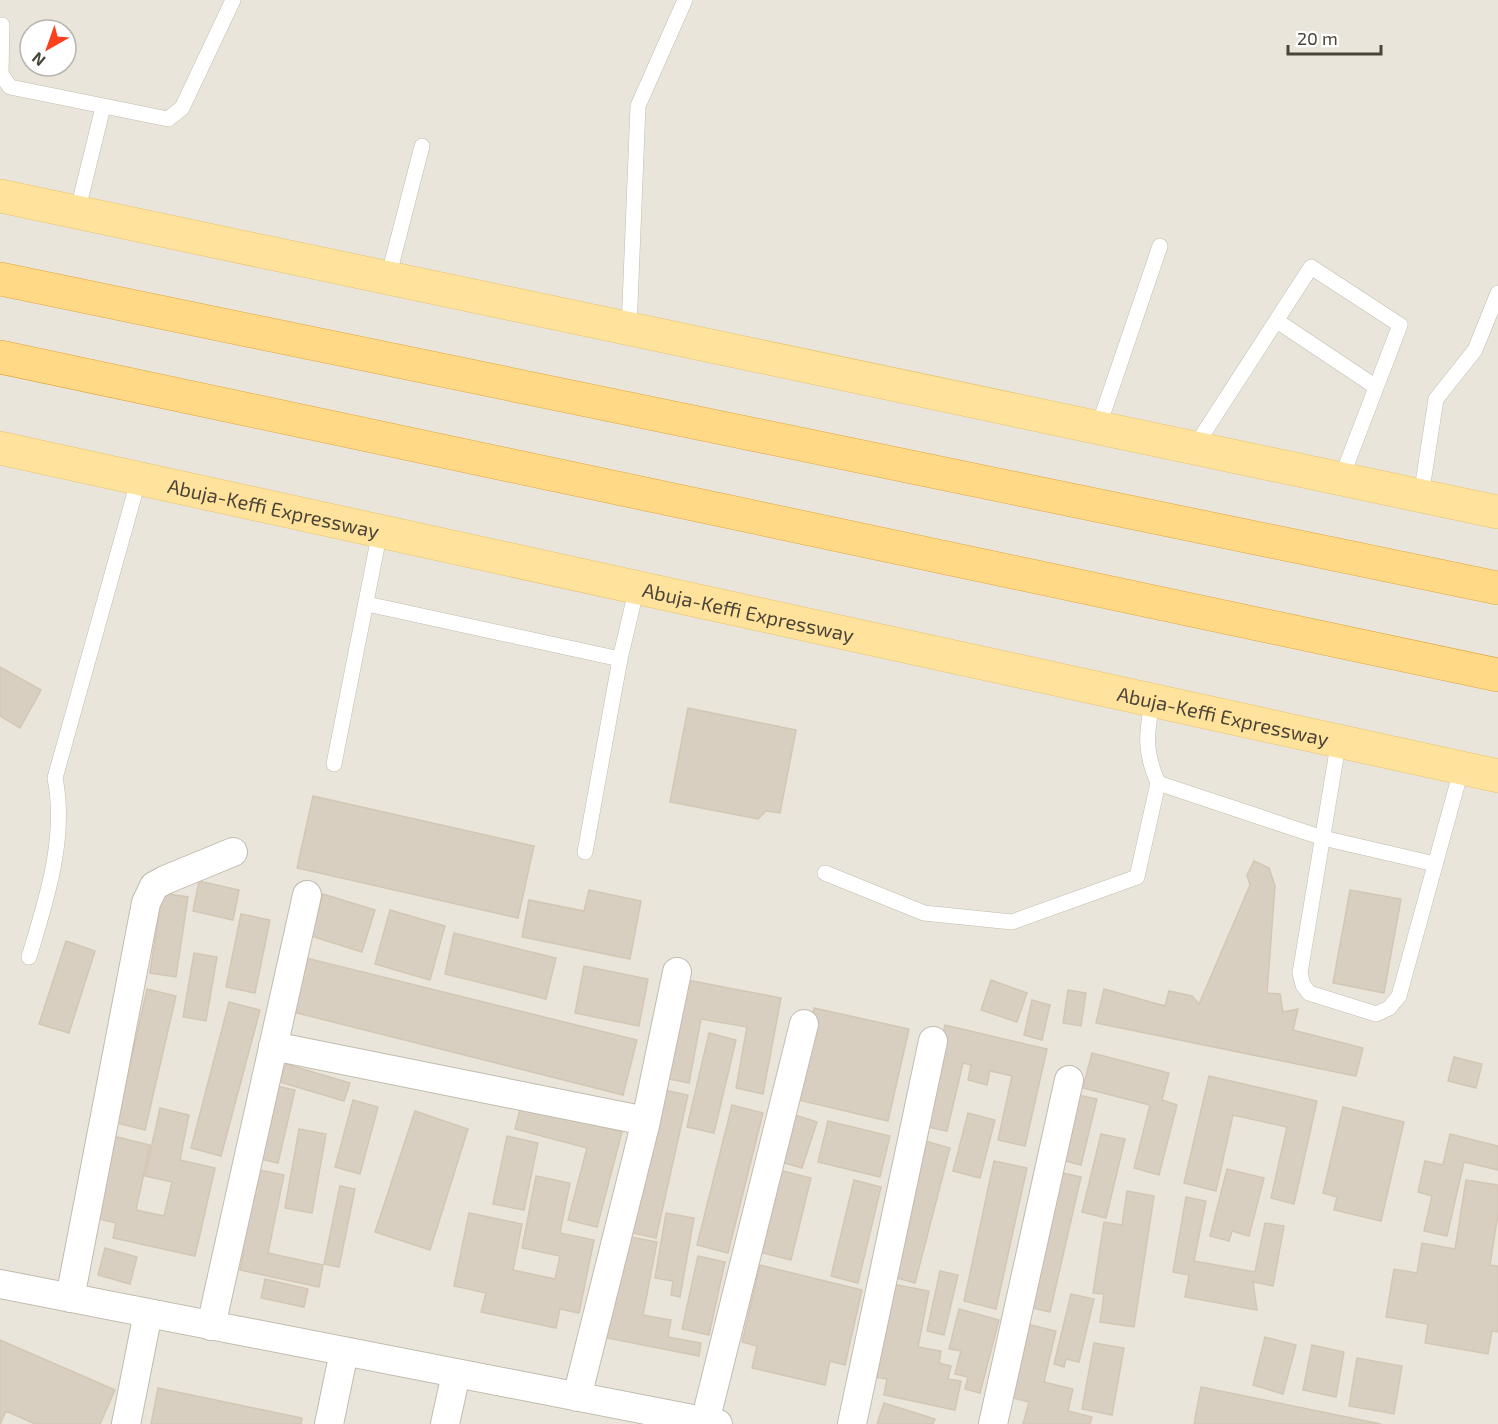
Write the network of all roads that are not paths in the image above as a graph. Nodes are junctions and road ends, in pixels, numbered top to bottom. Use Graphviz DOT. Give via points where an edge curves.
graph roads {
  1 [pos="233,0"];
  2 [pos="685,0"];
  3 [pos="2,25"];
  4 [pos="104,106"];
  5 [pos="422,146"];
  6 [pos="0,196"];
  7 [pos="77,213"];
  8 [pos="1160,246"];
  9 [pos="388,278"];
  10 [pos="0,279"];
  11 [pos="1498,293"];
  12 [pos="1276,321"];
  13 [pos="628,329"];
  14 [pos="0,357"];
  15 [pos="1376,387"];
  16 [pos="1098,428"];
  17 [pos="0,448"];
  18 [pos="1194,448"];
  19 [pos="139,478"];
  20 [pos="1341,479"];
  21 [pos="1421,496"];
  22 [pos="1498,512"];
  23 [pos="380,531"];
  24 [pos="637,587"];
  25 [pos="1498,588"];
  26 [pos="367,604"];
  27 [pos="620,659"];
  28 [pos="1498,675"];
  29 [pos="1153,699"];
  30 [pos="1339,740"];
  31 [pos="334,764"];
  32 [pos="1462,767"];
  33 [pos="1498,776"];
  34 [pos="1158,783"];
  35 [pos="1323,838"];
  36 [pos="233,852"];
  37 [pos="585,852"];
  38 [pos="1435,864"];
  39 [pos="825,873"];
  40 [pos="307,895"];
  41 [pos="29,957"];
  42 [pos="677,972"];
  43 [pos="804,1024"];
  44 [pos="933,1041"];
  45 [pos="273,1046"];
  46 [pos="1069,1080"];
  47 [pos="646,1121"];
  48 [pos="0,1284"];
  49 [pos="70,1298"];
  50 [pos="148,1313"];
  51 [pos="211,1326"];
  52 [pos="344,1352"];
  53 [pos="456,1374"];
  54 [pos="577,1397"];
  55 [pos="636,1417"];
  56 [pos="711,1423"];
  57 [pos="126,1424"];
  58 [pos="329,1424"];
  59 [pos="445,1424"];
  60 [pos="852,1424"];
  61 [pos="993,1424"];
  1 -- 4 [label="lane" via="182,108 168,119"];
  2 -- 13 [label="lane" via="638,106"];
  3 -- 4 [label="lane" via="1,74 10,87"];
  4 -- 7 [label="lane"];
  5 -- 9 [label="lane"];
  6 -- 7 [label="main road"];
  7 -- 9 [label="main road"];
  8 -- 16 [label="lane"];
  9 -- 13 [label="main road"];
  10 -- 25 [label="highway"];
  11 -- 21 [label="lane" via="1475,350 1436,399"];
  12 -- 15 [label="lane"];
  12 -- 15 [label="lane" via="1311,267 1400,325"];
  12 -- 18 [label="lane"];
  13 -- 16 [label="main road"];
  14 -- 28 [label="highway"];
  15 -- 20 [label="lane"];
  16 -- 18 [label="main road"];
  17 -- 19 [label="main road, Abuja-Keffi Expressway"];
  18 -- 20 [label="main road"];
  19 -- 23 [label="main road, Abuja-Keffi Expressway"];
  19 -- 41 [label="lane" via="55,778 58,809 51,884"];
  20 -- 21 [label="main road"];
  21 -- 22 [label="main road"];
  23 -- 24 [label="main road, Abuja-Keffi Expressway"];
  23 -- 26 [label="lane"];
  24 -- 27 [label="lane"];
  24 -- 29 [label="main road, Abuja-Keffi Expressway"];
  26 -- 27 [label="lane"];
  26 -- 31 [label="lane"];
  27 -- 37 [label="lane"];
  29 -- 30 [label="main road, Abuja-Keffi Expressway"];
  29 -- 34 [label="lane" via="1146,732 1148,760"];
  30 -- 32 [label="main road, Abuja-Keffi Expressway"];
  30 -- 35 [label="lane"];
  32 -- 33 [label="main road, Abuja-Keffi Expressway"];
  32 -- 38 [label="lane"];
  34 -- 35 [label="lane"];
  34 -- 39 [label="lane" via="1137,877 1012,922 924,913"];
  35 -- 38 [label="lane"];
  35 -- 38 [label="lane" via="1300,973 1303,985 1309,993 1376,1014 1389,1008 1399,996"];
  36 -- 49 [label="street" via="154,886 146,903"];
  40 -- 45 [label="street"];
  42 -- 47 [label="street"];
  43 -- 56 [label="street"];
  44 -- 60 [label="street"];
  45 -- 47 [label="street"];
  45 -- 51 [label="street"];
  46 -- 61 [label="street"];
  47 -- 54 [label="street"];
  48 -- 49 [label="street"];
  49 -- 50 [label="street"];
  50 -- 51 [label="street"];
  50 -- 57 [label="street"];
  51 -- 52 [label="street"];
  52 -- 53 [label="street"];
  52 -- 58 [label="street"];
  53 -- 54 [label="street"];
  53 -- 59 [label="street"];
  54 -- 55 [label="street"];
  55 -- 56 [label="street"];
}
